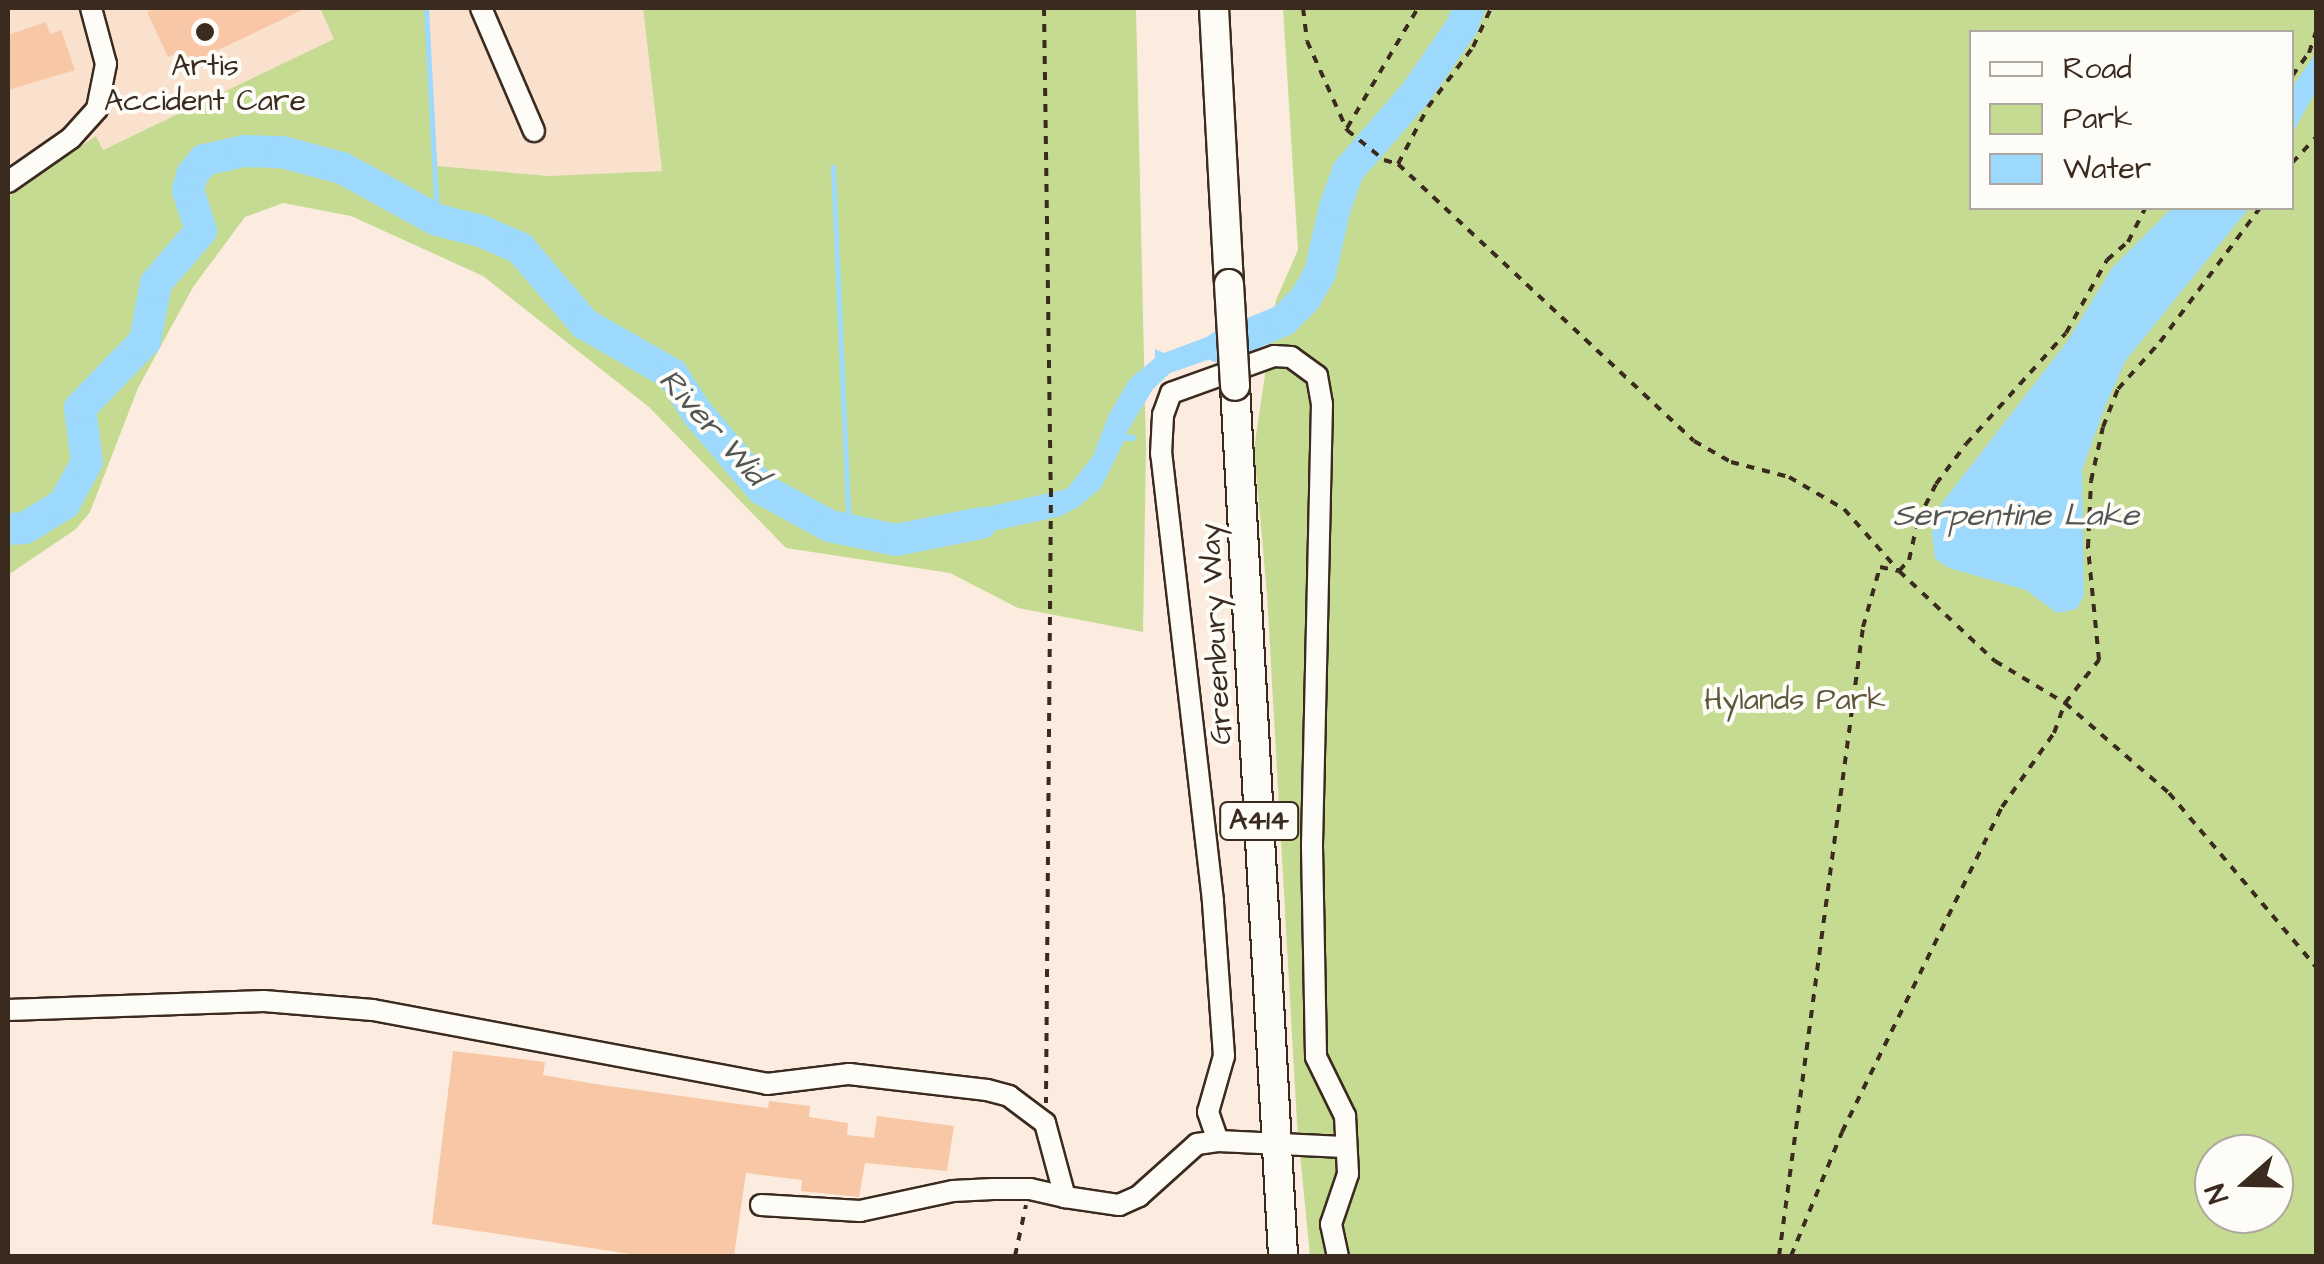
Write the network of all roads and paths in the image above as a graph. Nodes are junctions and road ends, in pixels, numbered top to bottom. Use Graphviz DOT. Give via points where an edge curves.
graph roads {
  1 [pos="90,8"];
  2 [pos="480,8"];
  3 [pos="1044,8"];
  4 [pos="1214,8"];
  5 [pos="1303,8"];
  6 [pos="1418,8"];
  7 [pos="1490,8"];
  8 [pos="2316,32"];
  9 [pos="2294,73"];
  10 [pos="1347,130"];
  11 [pos="534,131"];
  12 [pos="2316,136"];
  13 [pos="2294,162"];
  14 [pos="1398,164"];
  15 [pos="8,182"];
  16 [pos="2144,210"];
  17 [pos="2259,210"];
  18 [pos="1899,571"];
  19 [pos="2065,703"];
  20 [pos="2316,967"];
  21 [pos="8,1010"];
  22 [pos="1045,1123"];
  23 [pos="1218,1141"];
  24 [pos="1277,1142"];
  25 [pos="1344,1147"];
  26 [pos="1065,1197"];
  27 [pos="762,1205"];
  28 [pos="1283,1256"];
  29 [pos="1338,1256"];
  30 [pos="1779,1256"];
  31 [pos="1791,1256"];
  1 -- 15 [label="street" via="111,50 109,94 84,128"];
  2 -- 11 [label="street"];
  3 -- 22 [label="path" via="1051,489"];
  4 -- 24 [label="highway, Greenbury Way / A414, bridge"];
  5 -- 10 [label="path" via="1307,41"];
  6 -- 10 [label="path"];
  7 -- 14 [label="path" via="1473,47 1428,107"];
  8 -- 9 [label="path"];
  10 -- 14 [label="path"];
  12 -- 13 [label="path"];
  14 -- 18 [label="path" via="1694,441 1731,462 1789,477 1844,508"];
  16 -- 18 [label="path" via="2066,333 1936,484"];
  17 -- 19 [label="path" via="2118,389 2103,427 2088,547 2099,660"];
  18 -- 19 [label="path" via="1996,661"];
  18 -- 30 [label="path" via="1880,567 1863,627"];
  19 -- 20 [label="path" via="2169,792"];
  19 -- 31 [label="path" via="2054,733 2002,807 1842,1132"];
  21 -- 22 [label="street" via="264,1001 373,1010 767,1084 849,1074 987,1090 1008,1096"];
  22 -- 26 [label="street"];
  23 -- 24 [label="street"];
  23 -- 25 [label="street" via="1208,1112 1224,1056 1214,920 1161,454 1163,416 1171,394 1274,356 1291,357 1317,376 1322,404 1312,846 1316,1057 1345,1116"];
  23 -- 26 [label="street" via="1197,1144 1139,1196 1119,1205"];
  24 -- 25 [label="street"];
  24 -- 28 [label="highway, Greenbury Way / A414"];
  25 -- 29 [label="street" via="1348,1174 1331,1224"];
  26 -- 27 [label="street" via="1030,1189 953,1191 860,1212"];
}
